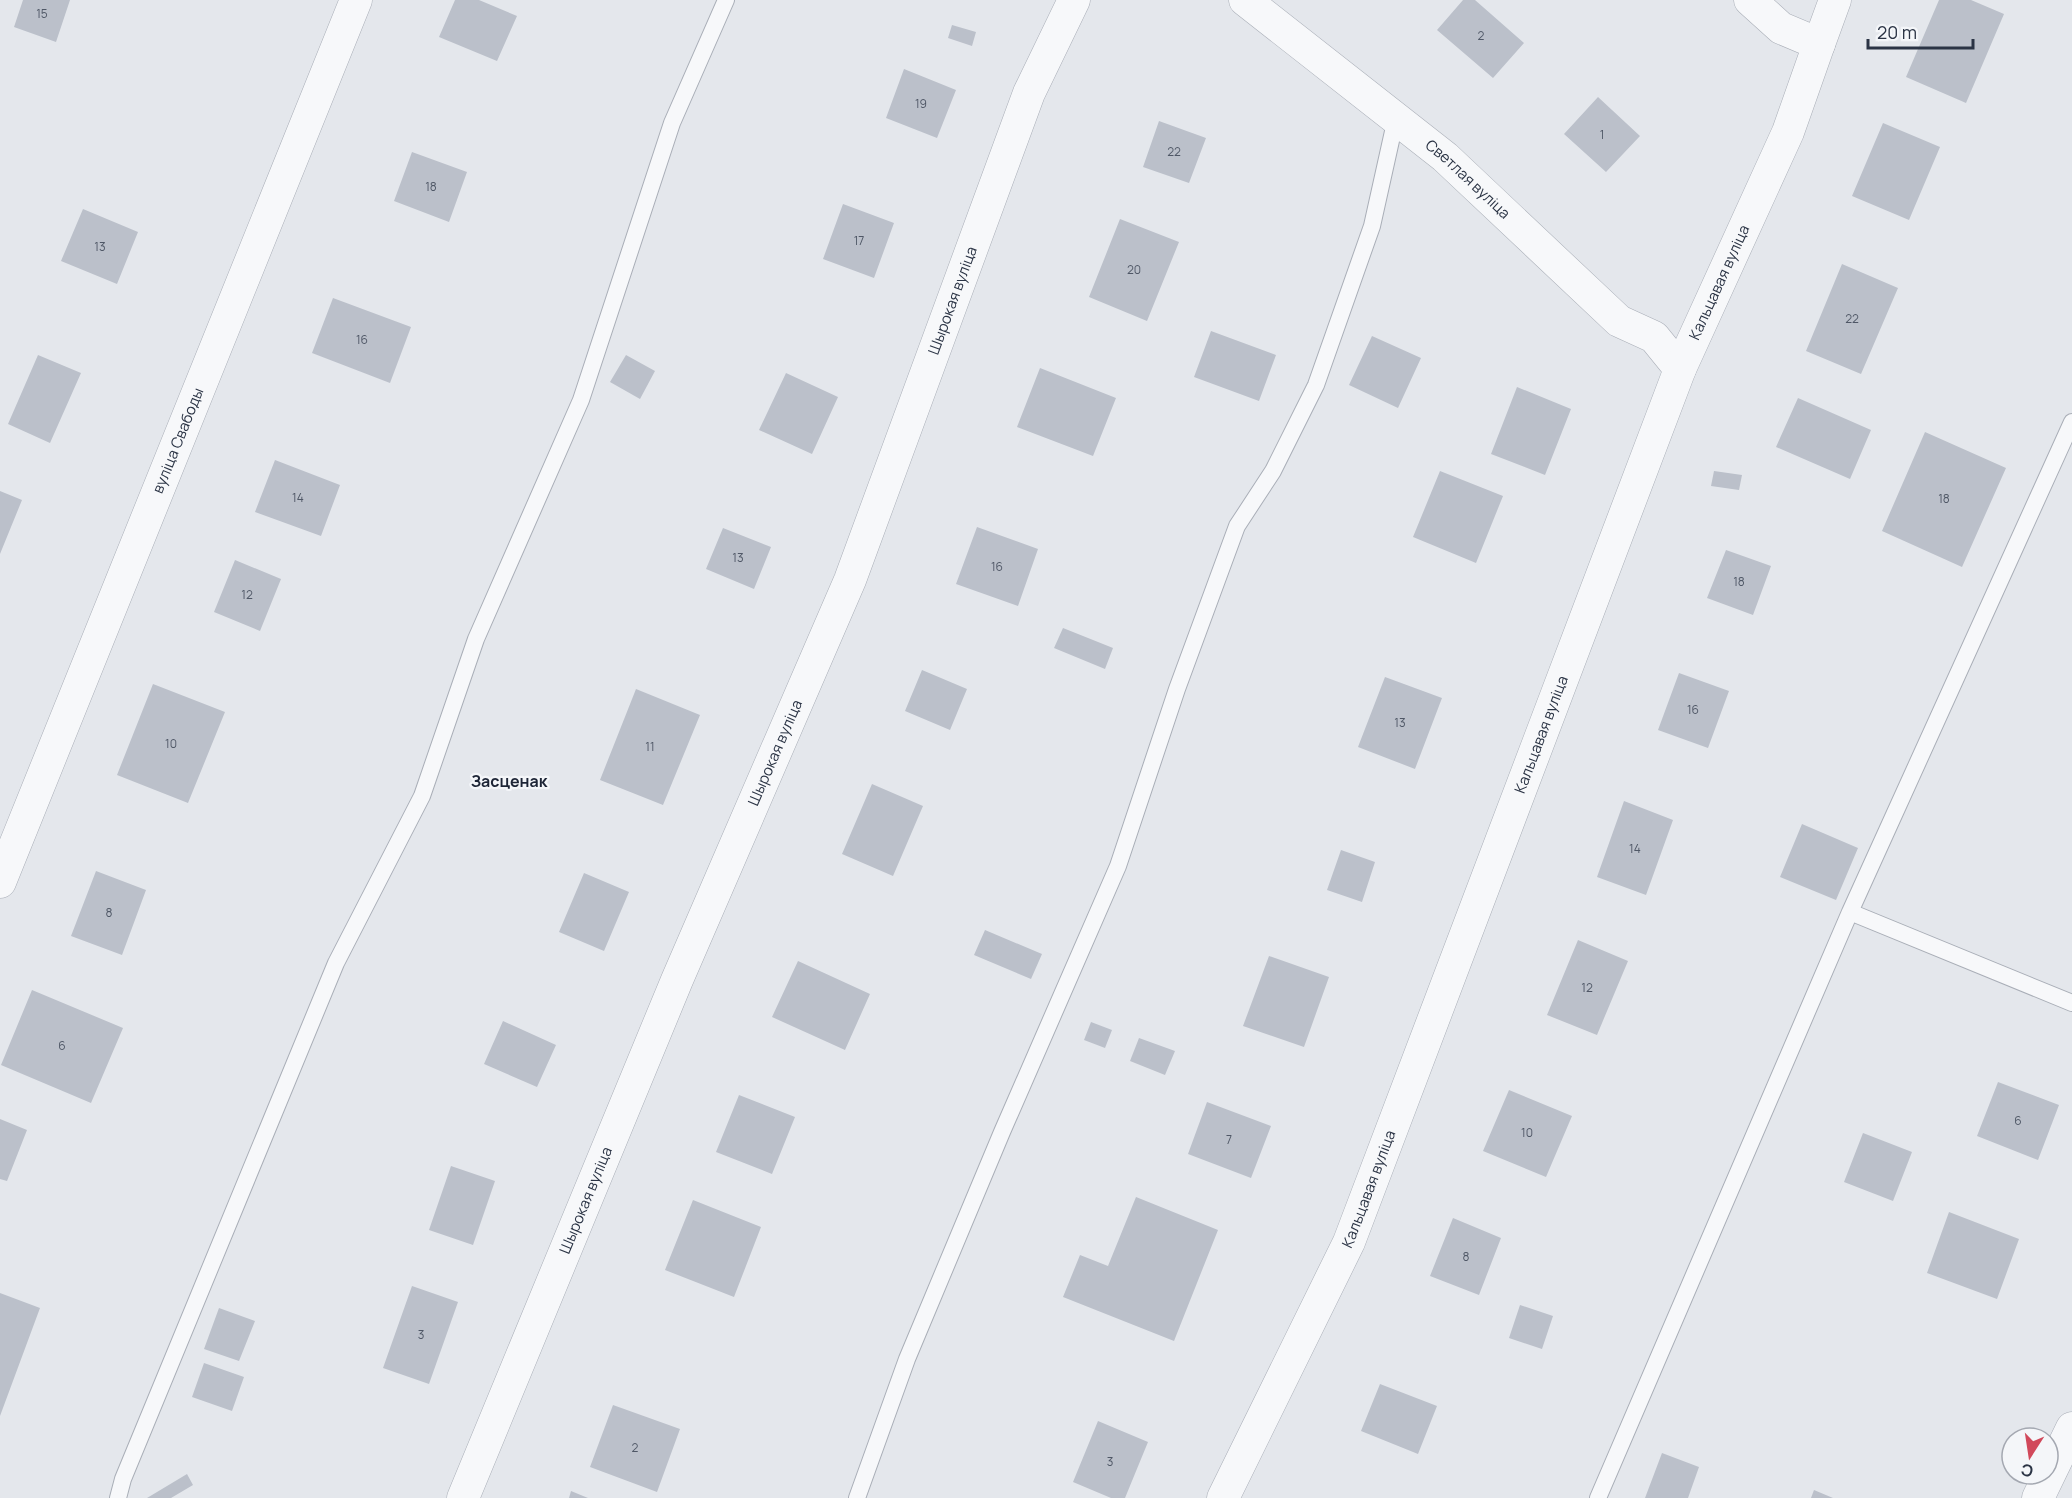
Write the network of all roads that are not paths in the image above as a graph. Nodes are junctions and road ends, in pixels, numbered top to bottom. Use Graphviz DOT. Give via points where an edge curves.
graph roads {
  1 [pos="357,0"];
  2 [pos="726,0"];
  3 [pos="1074,0"];
  4 [pos="1245,0"];
  5 [pos="1750,0"];
  6 [pos="1835,0"];
  7 [pos="1819,44"];
  8 [pos="1396,118"];
  9 [pos="1680,369"];
  10 [pos="2072,422"];
  11 [pos="0,882"];
  12 [pos="1850,912"];
  13 [pos="2072,1003"];
  14 [pos="2072,1428"];
  15 [pos="118,1498"];
  16 [pos="463,1498"];
  17 [pos="857,1498"];
  18 [pos="1223,1498"];
  19 [pos="1598,1498"];
  20 [pos="2038,1498"];
  1 -- 11 [label="street, вуліца Свабоды"];
  2 -- 15 [label="lane" via="672,123 581,400 476,639 422,796 336,963"];
  3 -- 16 [label="street, Шырокая вуліца" via="1029,93 850,580 677,980"];
  4 -- 8 [label="street, Светлая вуліца"];
  5 -- 7 [label="street" via="1781,28"];
  6 -- 7 [label="street, Кальцавая вуліца"];
  7 -- 9 [label="street, Кальцавая вуліца" via="1788,132"];
  8 -- 9 [label="street, Светлая вуліца" via="1445,157 1619,321 1654,337"];
  8 -- 17 [label="lane" via="1372,226 1316,385 1273,471 1237,526 1118,866 907,1359"];
  9 -- 18 [label="street, Кальцавая вуліца" via="1349,1242"];
  10 -- 12 [label="lane"];
  12 -- 13 [label="lane"];
  12 -- 19 [label="lane"];
  14 -- 20 [label="street"];
}
